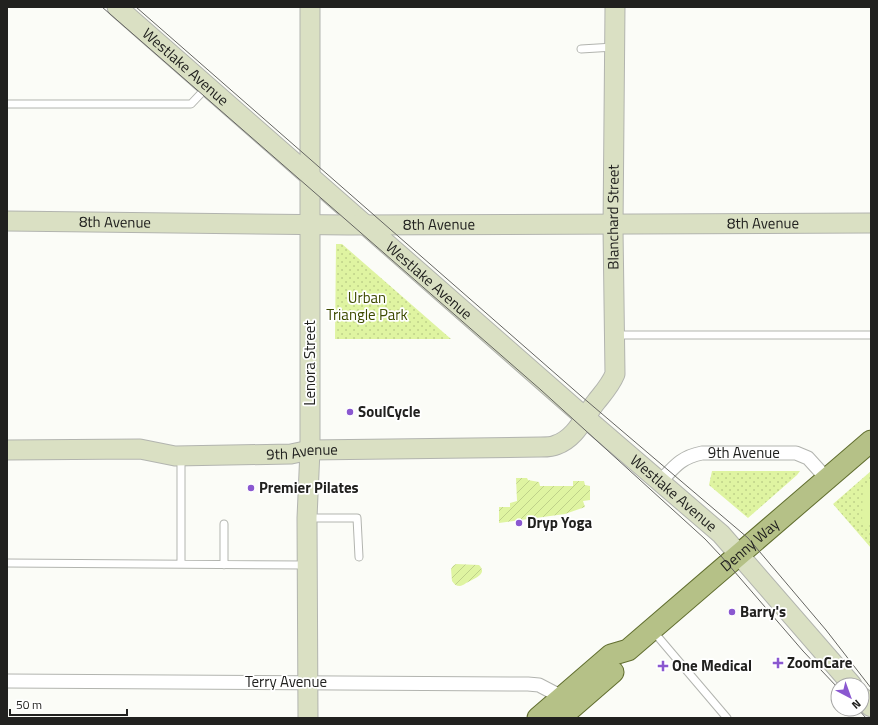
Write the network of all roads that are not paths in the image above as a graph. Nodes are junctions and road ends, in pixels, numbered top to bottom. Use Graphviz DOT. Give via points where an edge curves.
graph roads {
  1 [pos="117,7"];
  2 [pos="310,7"];
  3 [pos="615,7"];
  4 [pos="614,48"];
  5 [pos="581,49"];
  6 [pos="207,86"];
  7 [pos="7,104"];
  8 [pos="309,175"];
  9 [pos="7,221"];
  10 [pos="871,223"];
  11 [pos="613,224"];
  12 [pos="309,225"];
  13 [pos="364,225"];
  14 [pos="614,335"];
  15 [pos="871,335"];
  16 [pos="585,418"];
  17 [pos="871,441"];
  18 [pos="7,450"];
  19 [pos="310,450"];
  20 [pos="181,455"];
  21 [pos="827,479"];
  22 [pos="660,482"];
  23 [pos="307,518"];
  24 [pos="224,524"];
  25 [pos="739,555"];
  26 [pos="359,557"];
  27 [pos="7,563"];
  28 [pos="181,564"];
  29 [pos="224,565"];
  30 [pos="308,565"];
  31 [pos="652,630"];
  32 [pos="845,677"];
  33 [pos="7,681"];
  34 [pos="308,682"];
  35 [pos="569,710"];
  36 [pos="308,718"];
  37 [pos="538,718"];
  38 [pos="727,718"];
  1 -- 6 [label="main road, Westlake Avenue"];
  2 -- 8 [label="main road, Lenora Street"];
  3 -- 4 [label="main road, Blanchard Street"];
  4 -- 5 [label="lane"];
  4 -- 11 [label="main road, Blanchard Street"];
  6 -- 7 [label="lane" via="191,104"];
  6 -- 8 [label="main road, Westlake Avenue"];
  8 -- 12 [label="main road, Lenora Street"];
  8 -- 13 [label="main road, Westlake Avenue"];
  9 -- 12 [label="main road, 8th Avenue"];
  10 -- 11 [label="main road, 8th Avenue"];
  11 -- 13 [label="main road, 8th Avenue"];
  11 -- 14 [label="main road, Blanchard Street"];
  12 -- 13 [label="main road, 8th Avenue"];
  12 -- 19 [label="main road, Lenora Street"];
  13 -- 16 [label="main road, Westlake Avenue"];
  14 -- 15 [label="lane"];
  14 -- 16 [label="main road, Blanchard Street" via="615,374 609,387"];
  16 -- 19 [label="main road, 9th Avenue" via="570,437 556,445 541,447"];
  16 -- 22 [label="main road, Westlake Avenue"];
  17 -- 21 [label="main road, Denny Way"];
  18 -- 20 [label="main road, 9th Avenue" via="140,449"];
  19 -- 20 [label="main road, 9th Avenue" via="291,454"];
  19 -- 23 [label="main road, Lenora Street"];
  20 -- 28 [label="lane"];
  21 -- 22 [label="street, 9th Avenue" via="808,458 796,453 702,453 684,459"];
  21 -- 25 [label="main road, Denny Way"];
  22 -- 25 [label="main road, Westlake Avenue" via="721,534"];
  23 -- 26 [label="lane" via="357,518"];
  23 -- 30 [label="main road, Lenora Street"];
  24 -- 29 [label="lane"];
  25 -- 31 [label="main road, Denny Way"];
  25 -- 32 [label="main road, Westlake Avenue"];
  27 -- 28 [label="lane"];
  28 -- 29 [label="lane"];
  29 -- 30 [label="lane"];
  30 -- 34 [label="main road, Lenora Street"];
  31 -- 35 [label="main road, Denny Way" via="628,650 619,667"];
  31 -- 38 [label="lane"];
  33 -- 34 [label="street, Terry Avenue"];
  34 -- 35 [label="street, Terry Avenue" via="539,685"];
  34 -- 36 [label="main road, Lenora Street"];
  35 -- 37 [label="main road, Denny Way"];
}
